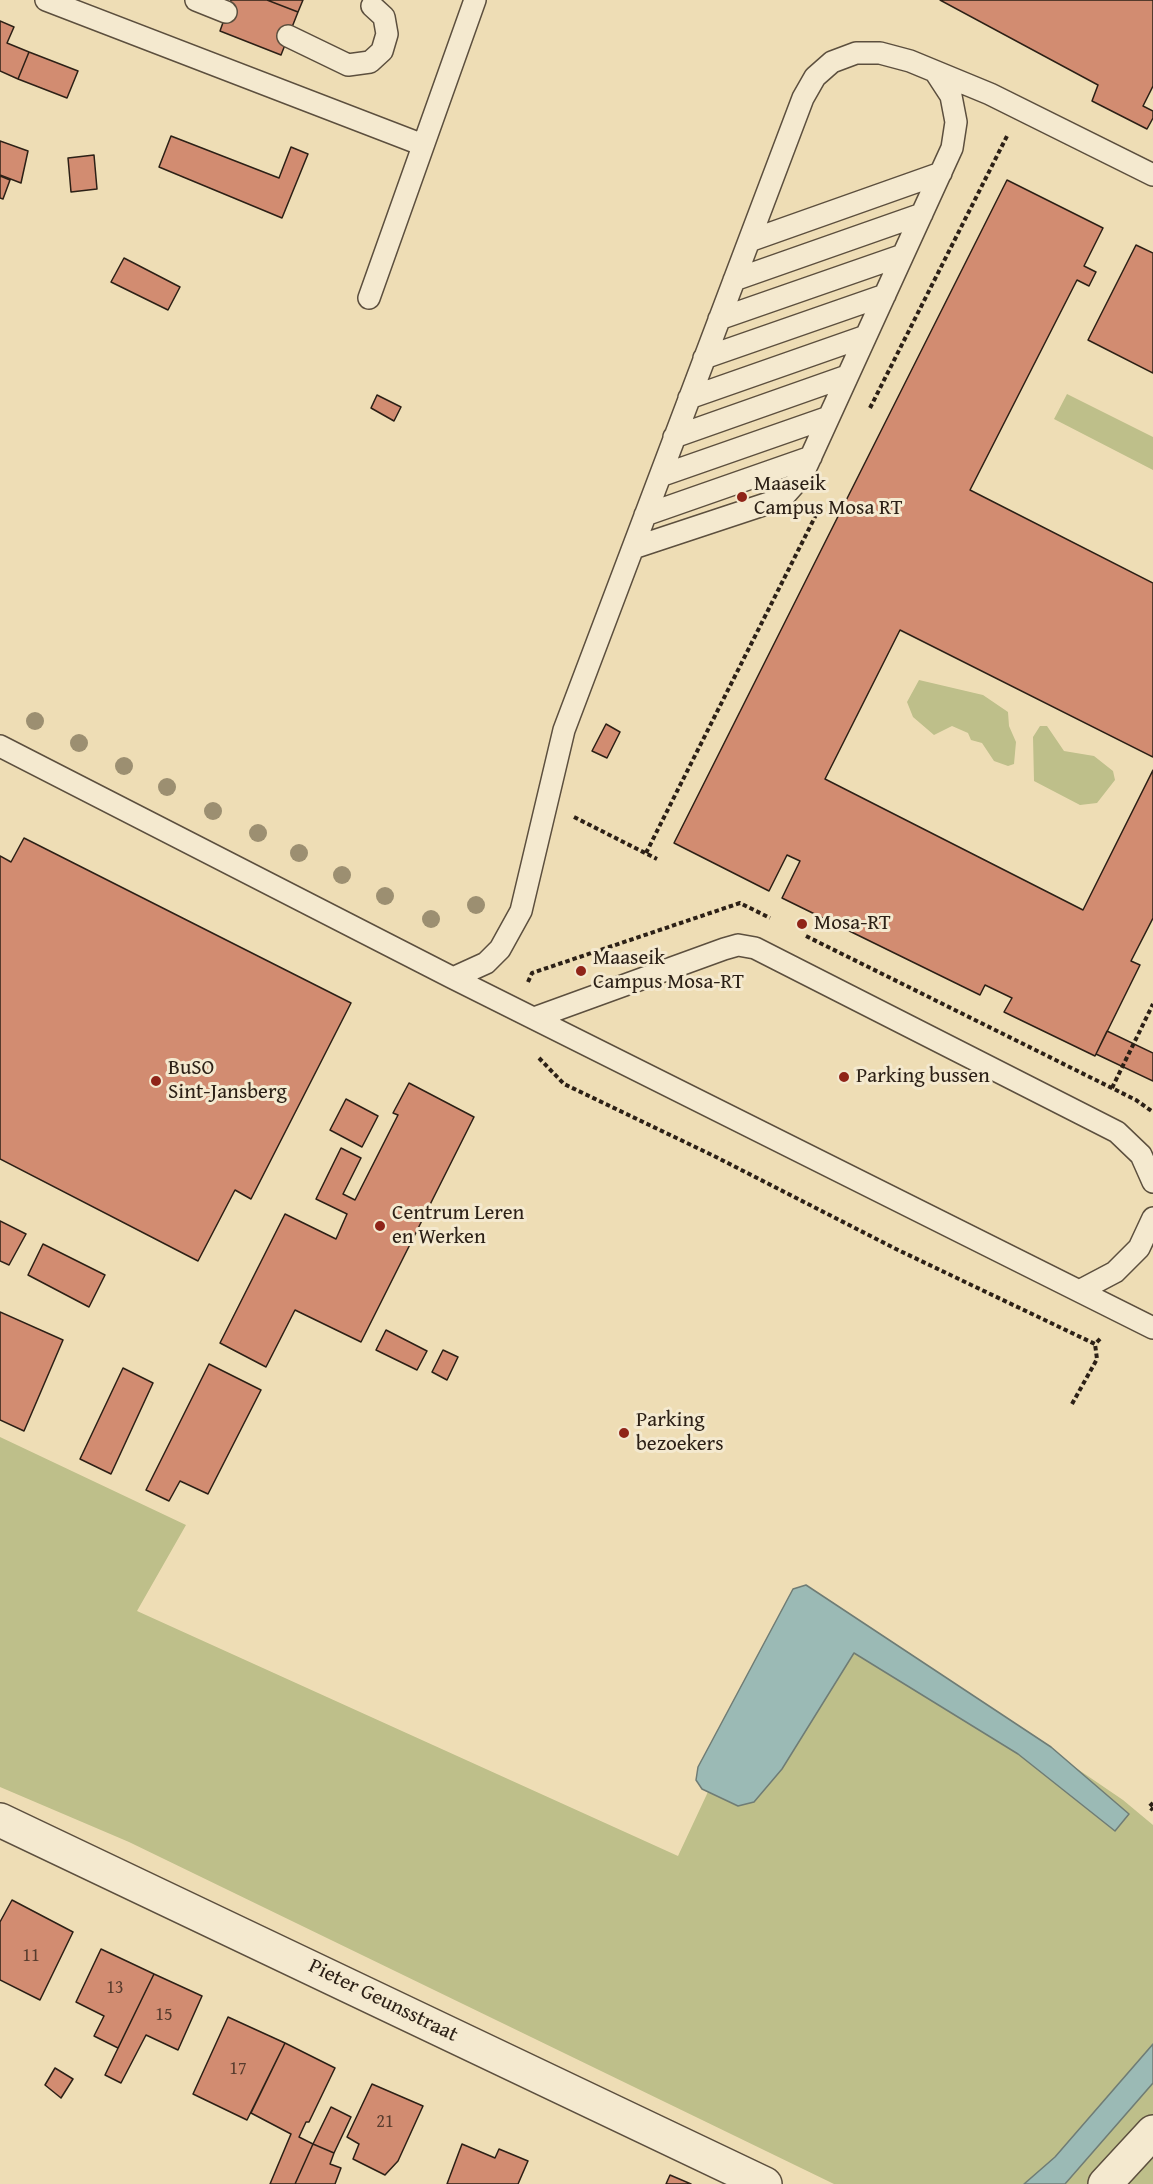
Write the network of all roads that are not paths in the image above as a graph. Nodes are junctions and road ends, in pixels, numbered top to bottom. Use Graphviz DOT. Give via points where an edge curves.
graph roads {
  1 [pos="46,0"];
  2 [pos="196,0"];
  3 [pos="475,0"];
  4 [pos="76,5"];
  5 [pos="372,6"];
  6 [pos="226,12"];
  7 [pos="288,36"];
  8 [pos="936,73"];
  9 [pos="423,145"];
  10 [pos="941,173"];
  11 [pos="1153,176"];
  12 [pos="922,214"];
  13 [pos="749,241"];
  14 [pos="903,255"];
  15 [pos="734,280"];
  16 [pos="885,295"];
  17 [pos="369,298"];
  18 [pos="719,319"];
  19 [pos="866,336"];
  20 [pos="704,358"];
  21 [pos="848,376"];
  22 [pos="689,398"];
  23 [pos="829,417"];
  24 [pos="674,437"];
  25 [pos="811,457"];
  26 [pos="660,476"];
  27 [pos="645,515"];
  28 [pos="633,548"];
  29 [pos="0,746"];
  30 [pos="453,978"];
  31 [pos="534,1018"];
  32 [pos="1153,1182"];
  33 [pos="1153,1218"];
  34 [pos="1079,1291"];
  35 [pos="1153,1328"];
  36 [pos="0,1821"];
  37 [pos="1153,2132"];
  38 [pos="765,2184"];
  39 [pos="1105,2184"];
  1 -- 4 [label="lane"];
  2 -- 6 [label="lane"];
  3 -- 9 [label="lane"];
  4 -- 9 [label="lane"];
  5 -- 7 [label="lane" via="384,17 387,34 382,51 370,62 348,65"];
  8 -- 10 [label="lane" via="951,96 956,122 952,148"];
  8 -- 11 [label="lane" via="990,94"];
  8 -- 13 [label="lane" via="880,53 856,53 832,62 815,77 803,98"];
  9 -- 17 [label="lane"];
  10 -- 12 [label="lane"];
  10 -- 13 [label="lane"];
  12 -- 14 [label="lane"];
  12 -- 15 [label="lane"];
  13 -- 15 [label="lane"];
  14 -- 16 [label="lane"];
  14 -- 18 [label="lane"];
  15 -- 18 [label="lane"];
  16 -- 19 [label="lane"];
  16 -- 20 [label="lane"];
  18 -- 20 [label="lane"];
  19 -- 21 [label="lane"];
  19 -- 22 [label="lane"];
  20 -- 22 [label="lane"];
  21 -- 23 [label="lane"];
  21 -- 24 [label="lane"];
  22 -- 24 [label="lane"];
  23 -- 25 [label="lane"];
  23 -- 26 [label="lane"];
  24 -- 26 [label="lane"];
  25 -- 27 [label="lane"];
  25 -- 28 [label="lane" via="796,485 775,501"];
  26 -- 27 [label="lane"];
  27 -- 28 [label="lane"];
  28 -- 30 [label="lane" via="564,730 521,911 500,949 486,963"];
  29 -- 30 [label="lane"];
  30 -- 31 [label="lane"];
  31 -- 32 [label="lane" via="724,949 738,945 754,948 1117,1132 1140,1155"];
  31 -- 34 [label="lane"];
  33 -- 34 [label="lane" via="1139,1248 1115,1272"];
  34 -- 35 [label="lane"];
  36 -- 38 [label="street, Pieter Geunsstraat"];
  37 -- 39 [label="street"];
}
